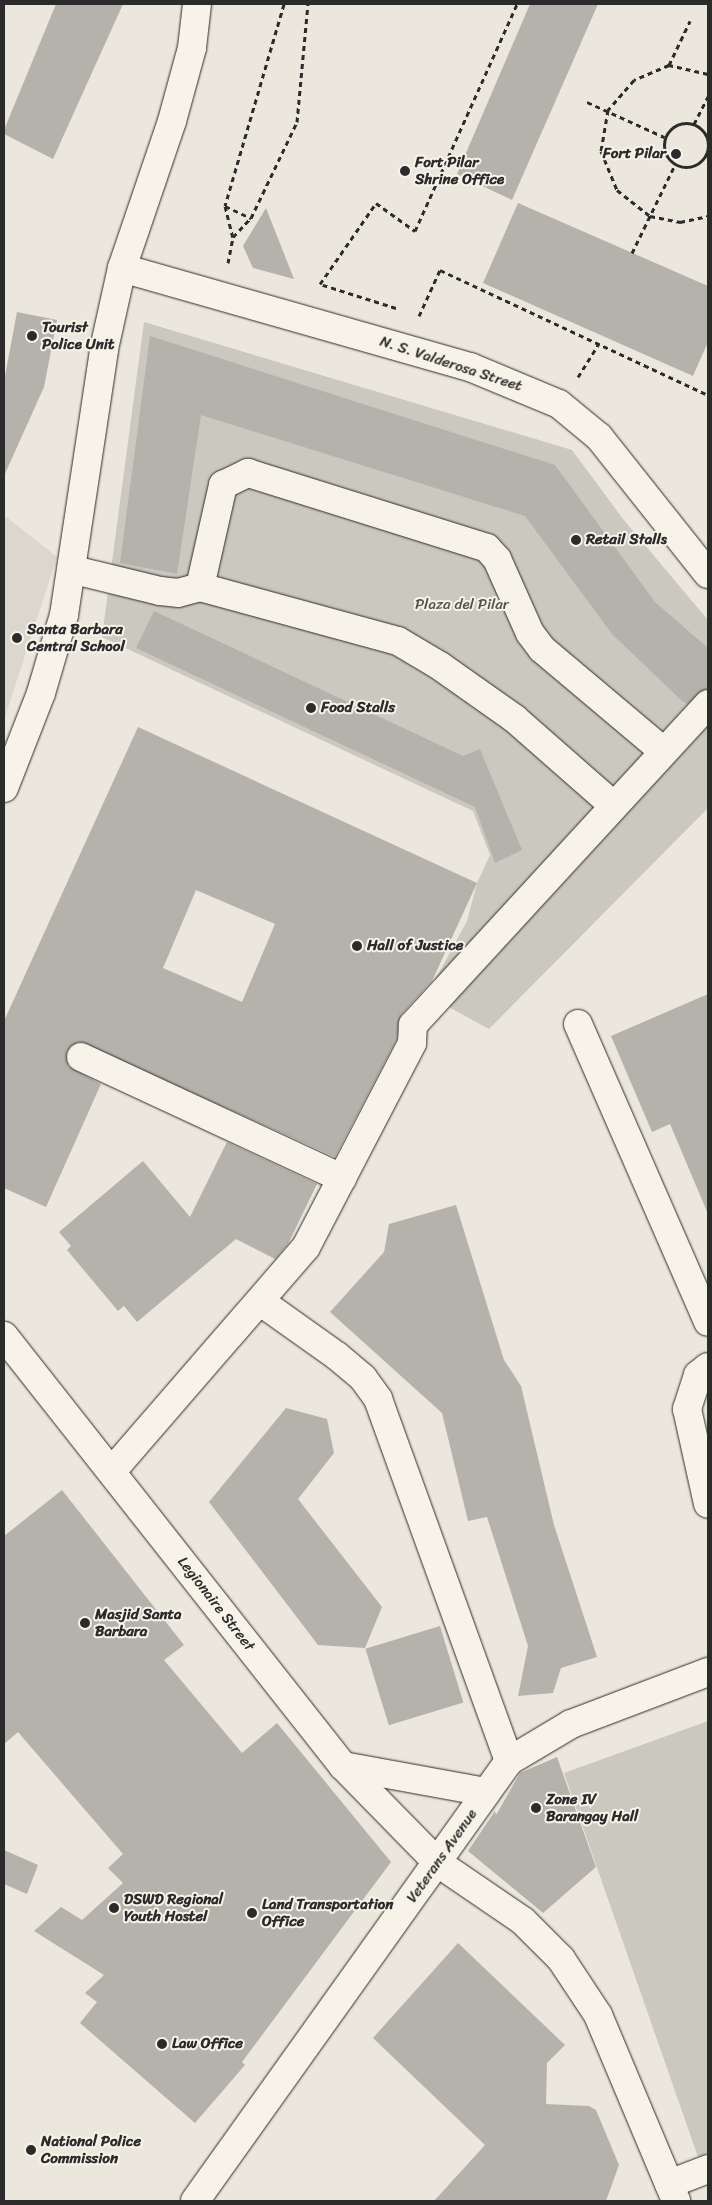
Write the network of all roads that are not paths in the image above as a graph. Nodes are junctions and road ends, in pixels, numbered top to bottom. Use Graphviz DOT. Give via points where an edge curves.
graph roads {
  1 [pos="197,4"];
  2 [pos="122,268"];
  3 [pos="74,570"];
  4 [pos="708,574"];
  5 [pos="200,587"];
  6 [pos="708,704"];
  7 [pos="663,751"];
  8 [pos="4,788"];
  9 [pos="613,805"];
  10 [pos="578,1024"];
  11 [pos="82,1057"];
  12 [pos="342,1178"];
  13 [pos="261,1302"];
  14 [pos="708,1322"];
  15 [pos="4,1336"];
  16 [pos="708,1368"];
  17 [pos="112,1471"];
  18 [pos="708,1504"];
  19 [pos="708,1672"];
  20 [pos="510,1761"];
  21 [pos="343,1766"];
  22 [pos="486,1792"];
  23 [pos="438,1863"];
  24 [pos="708,2169"];
  25 [pos="673,2192"];
  26 [pos="195,2201"];
  1 -- 2 [label="street" via="192,48 172,121"];
  2 -- 3 [label="street" via="104,349"];
  2 -- 4 [label="street, N. S. Valderosa Street" via="221,293 470,367 560,404 599,436"];
  3 -- 5 [label="street" via="160,591 178,593"];
  3 -- 8 [label="street" via="41,693"];
  5 -- 7 [label="street" via="223,485 248,473 487,548 496,559 530,633 542,649"];
  5 -- 9 [label="street" via="398,641 515,719"];
  6 -- 7 [label="street"];
  7 -- 9 [label="street"];
  9 -- 12 [label="street" via="477,958 412,1024 412,1043 393,1074"];
  10 -- 14 [label="street"];
  11 -- 12 [label="street"];
  12 -- 13 [label="street" via="306,1247"];
  13 -- 17 [label="street"];
  13 -- 20 [label="street" via="344,1362 363,1378 378,1399"];
  15 -- 17 [label="street, Legionaire Street"];
  16 -- 18 [label="street" via="698,1376 687,1409"];
  17 -- 21 [label="street, Legionaire Street"];
  19 -- 20 [label="street, Veterans Avenue" via="570,1724"];
  20 -- 22 [label="street, Veterans Avenue"];
  21 -- 22 [label="street"];
  21 -- 23 [label="street, Legionaire Street"];
  22 -- 23 [label="street, Veterans Avenue"];
  23 -- 25 [label="street, Legionaire Street" via="523,1921 562,1959 598,2015"];
  23 -- 26 [label="street, Veterans Avenue"];
  24 -- 25 [label="street"];
}
